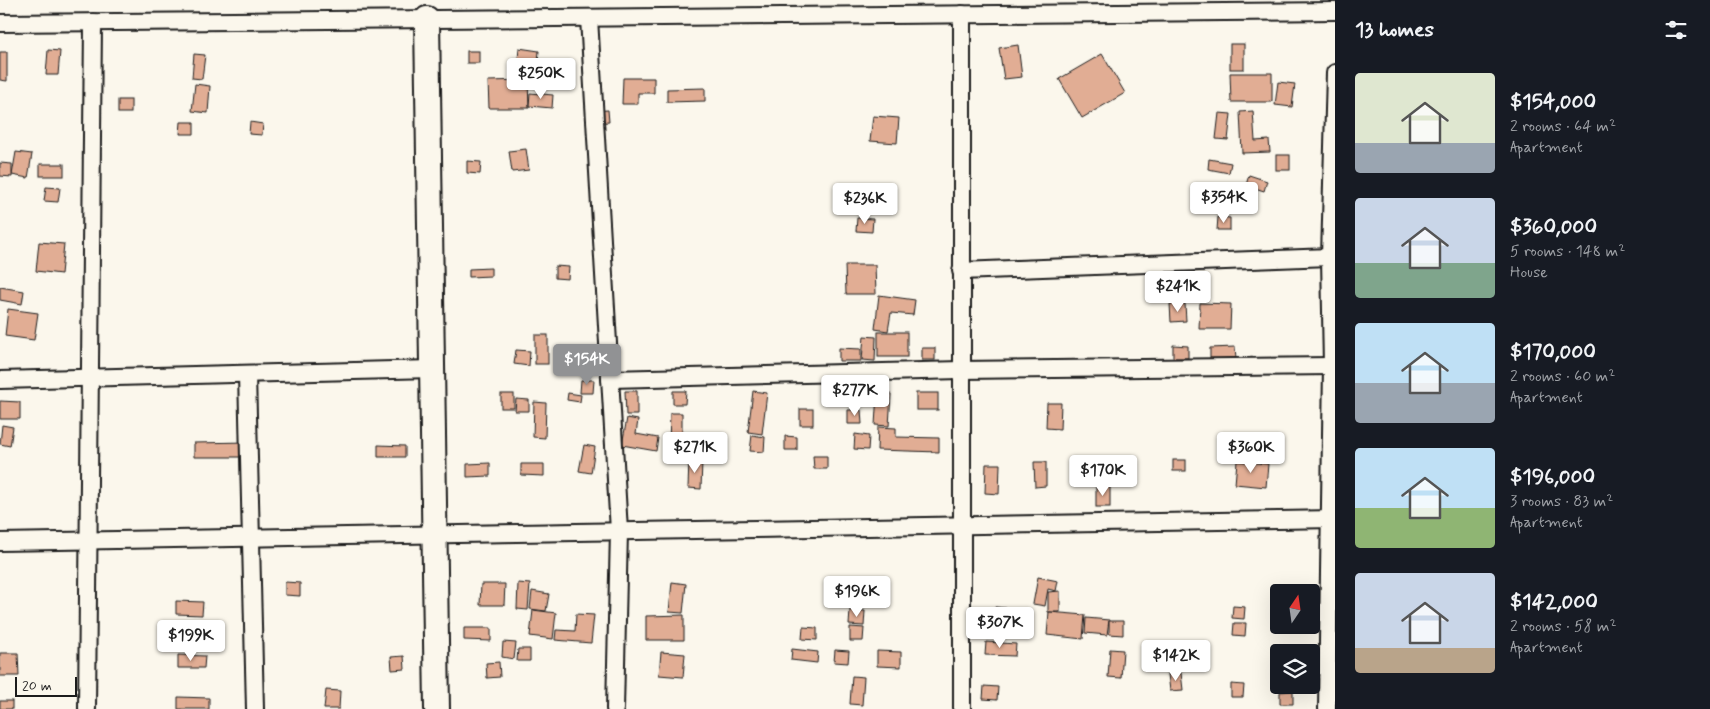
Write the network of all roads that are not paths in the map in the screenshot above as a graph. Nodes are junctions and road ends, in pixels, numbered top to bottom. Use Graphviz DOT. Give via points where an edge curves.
graph roads {
  1 [pos="1335,11"];
  2 [pos="962,14"];
  3 [pos="590,18"];
  4 [pos="427,19"];
  5 [pos="93,22"];
  6 [pos="0,23"];
  7 [pos="1335,73"];
  8 [pos="1330,257"];
  9 [pos="961,271"];
  10 [pos="1332,366"];
  11 [pos="432,369"];
  12 [pos="961,370"];
  13 [pos="247,374"];
  14 [pos="91,378"];
  15 [pos="610,379"];
  16 [pos="0,380"];
  17 [pos="1332,519"];
  18 [pos="961,525"];
  19 [pos="619,531"];
  20 [pos="434,534"];
  21 [pos="251,538"];
  22 [pos="90,540"];
  23 [pos="0,542"];
  24 [pos="88,709"];
  25 [pos="255,709"];
  26 [pos="437,709"];
  27 [pos="615,709"];
  28 [pos="962,709"];
  29 [pos="1327,709"];
  1 -- 2 [label="street"];
  2 -- 3 [label="street"];
  2 -- 9 [label="street"];
  3 -- 4 [label="street"];
  3 -- 15 [label="street"];
  4 -- 5 [label="street"];
  4 -- 11 [label="street"];
  5 -- 6 [label="street"];
  5 -- 14 [label="street"];
  7 -- 8 [label="street"];
  8 -- 9 [label="street"];
  8 -- 10 [label="street"];
  9 -- 12 [label="street"];
  10 -- 12 [label="street"];
  10 -- 17 [label="street"];
  11 -- 13 [label="street"];
  11 -- 20 [label="street"];
  12 -- 15 [label="street"];
  12 -- 18 [label="street"];
  13 -- 14 [label="street"];
  13 -- 21 [label="street"];
  14 -- 16 [label="street"];
  14 -- 22 [label="street"];
  15 -- 19 [label="street"];
  17 -- 18 [label="street"];
  17 -- 29 [label="street"];
  18 -- 19 [label="street"];
  18 -- 28 [label="street"];
  19 -- 20 [label="street"];
  19 -- 27 [label="street"];
  20 -- 21 [label="street"];
  20 -- 26 [label="street"];
  21 -- 22 [label="street"];
  21 -- 25 [label="street"];
  22 -- 23 [label="street"];
  22 -- 24 [label="street"];
}
